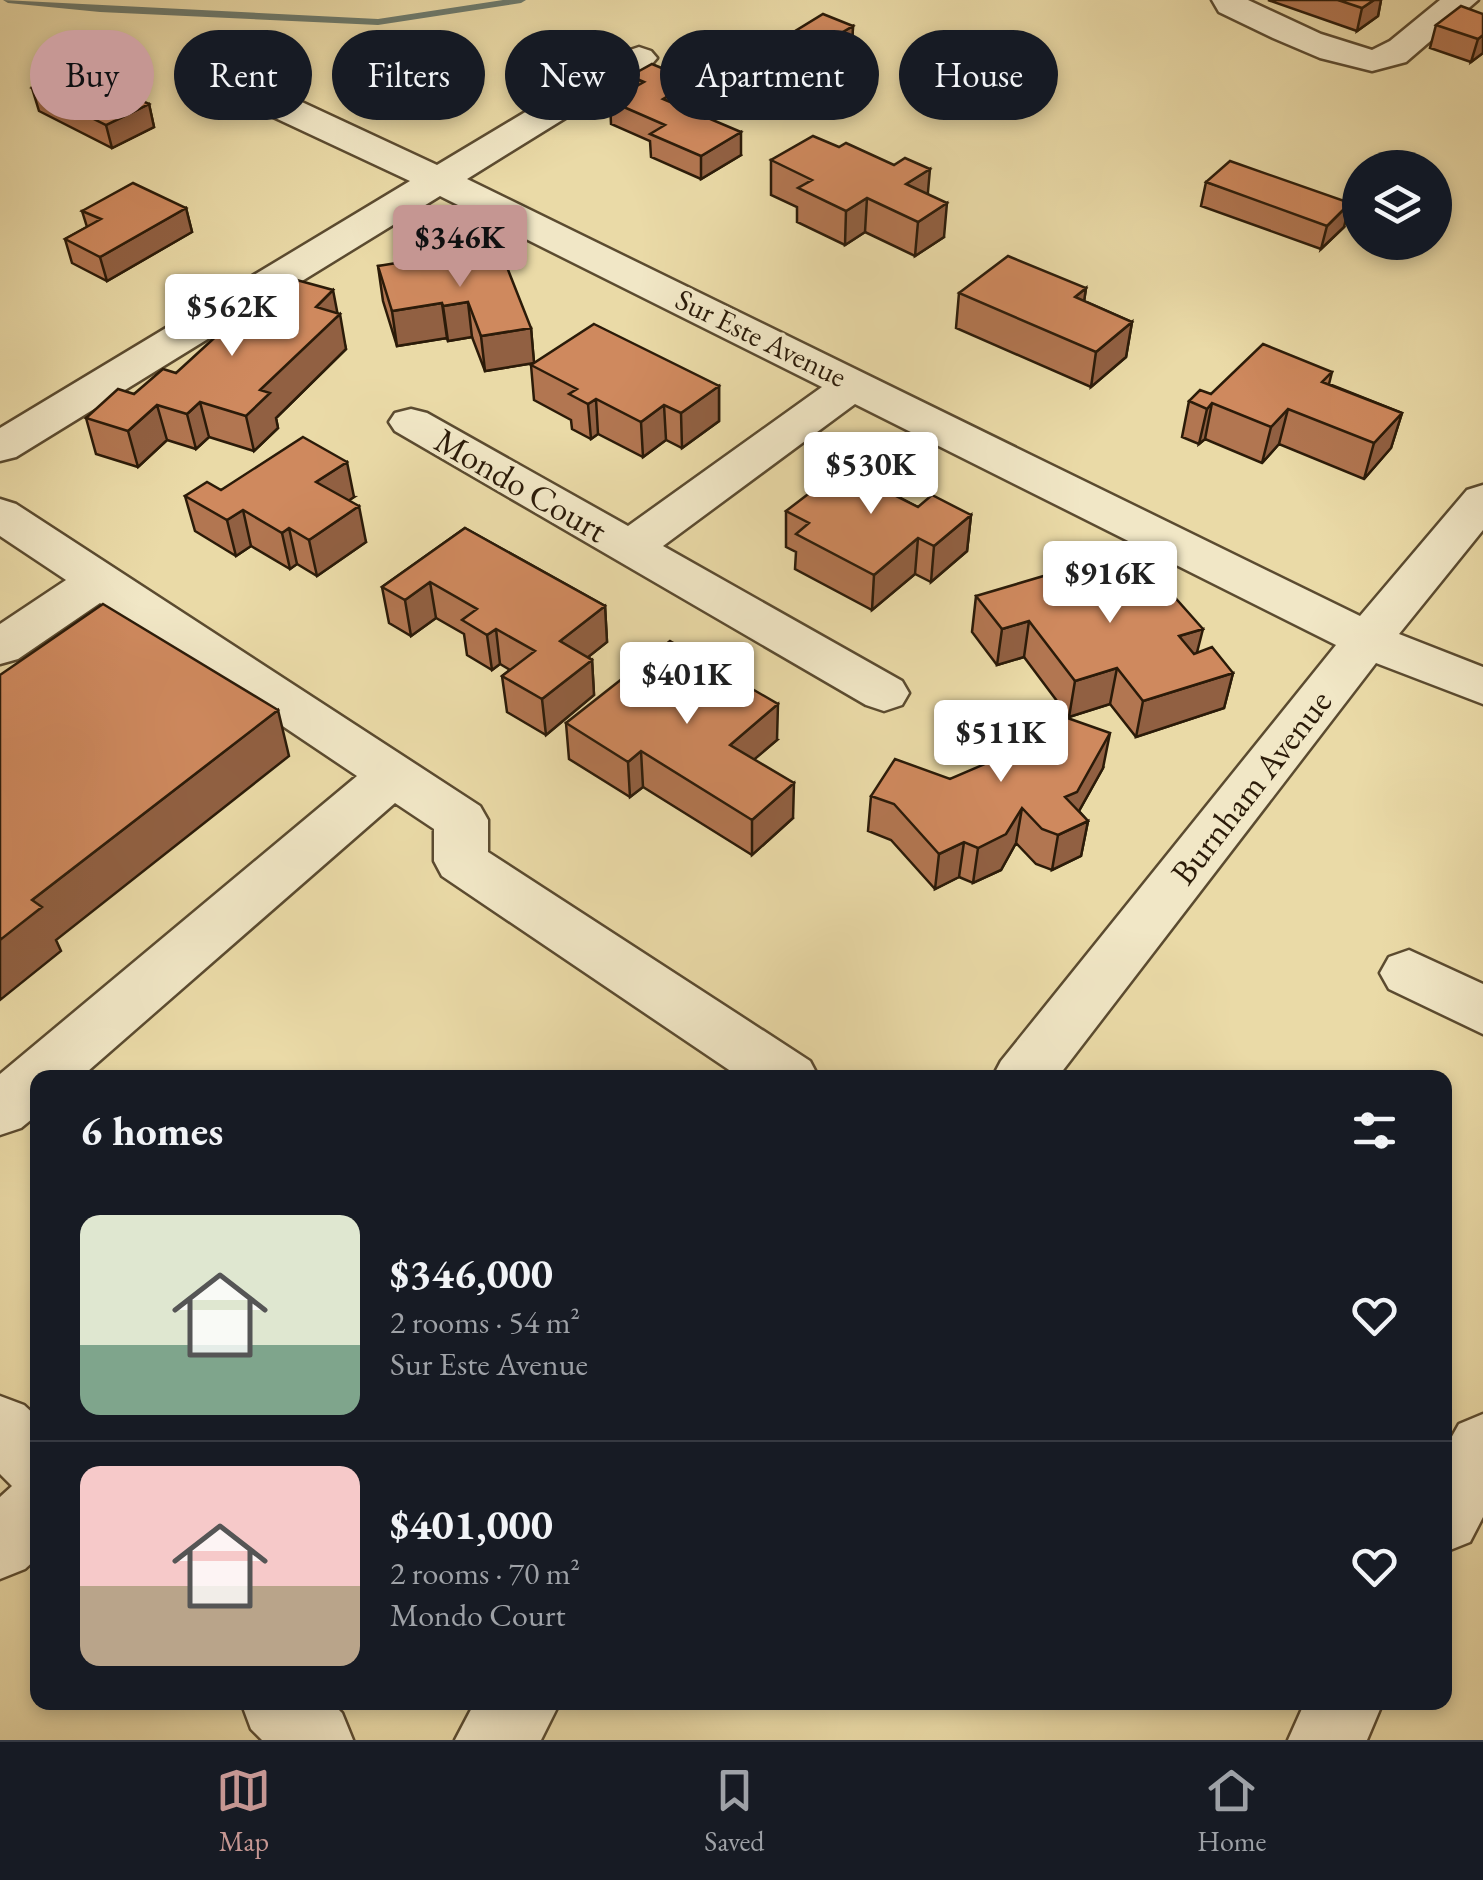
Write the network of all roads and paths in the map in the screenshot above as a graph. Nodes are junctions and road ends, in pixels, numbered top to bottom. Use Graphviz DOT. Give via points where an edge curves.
graph roads {
  1 [pos="1229,0"];
  2 [pos="1461,0"];
  3 [pos="310,120"];
  4 [pos="536,120"];
  5 [pos="438,180"];
  6 [pos="856,384"];
  7 [pos="411,422"];
  8 [pos="0,447"];
  9 [pos="1483,500"];
  10 [pos="0,514"];
  11 [pos="630,548"];
  12 [pos="100,580"];
  13 [pos="1367,640"];
  14 [pos="0,647"];
  15 [pos="1483,686"];
  16 [pos="884,694"];
  17 [pos="393,775"];
  18 [pos="1409,973"];
  19 [pos="1483,1011"];
  20 [pos="47,1070"];
  21 [pos="776,1070"];
  22 [pos="1028,1070"];
  23 [pos="30,1085"];
  24 [pos="0,1110"];
  25 [pos="0,1428"];
  26 [pos="1483,1447"];
  27 [pos="30,1456"];
  28 [pos="1452,1505"];
  29 [pos="30,1516"];
  30 [pos="0,1544"];
  31 [pos="286,1710"];
  32 [pos="517,1710"];
  33 [pos="1342,1710"];
  34 [pos="315,1740"];
  35 [pos="493,1740"];
  36 [pos="1326,1740"];
  1 -- 2 [label="street" via="1258,19 1361,60 1385,60"];
  3 -- 5 [label="street, Sur Este Avenue"];
  4 -- 5 [label="street"];
  5 -- 6 [label="street, Sur Este Avenue"];
  5 -- 8 [label="street"];
  6 -- 11 [label="street, Mondo Court"];
  6 -- 13 [label="street, Sur Este Avenue"];
  7 -- 11 [label="street, Mondo Court"];
  9 -- 13 [label="street, Burnham Avenue"];
  10 -- 12 [label="street"];
  11 -- 16 [label="street, Mondo Court"];
  12 -- 14 [label="street"];
  12 -- 17 [label="street"];
  13 -- 15 [label="street, Sur Este Avenue"];
  13 -- 22 [label="street, Burnham Avenue"];
  17 -- 20 [label="street"];
  17 -- 21 [label="street" via="461,820 461,860"];
  18 -- 19 [label="street"];
  23 -- 24 [label="street"];
  25 -- 27 [label="street"];
  26 -- 28 [label="street"];
  29 -- 30 [label="street"];
  31 -- 34 [label="street"];
  32 -- 35 [label="street"];
  33 -- 36 [label="street"];
}
